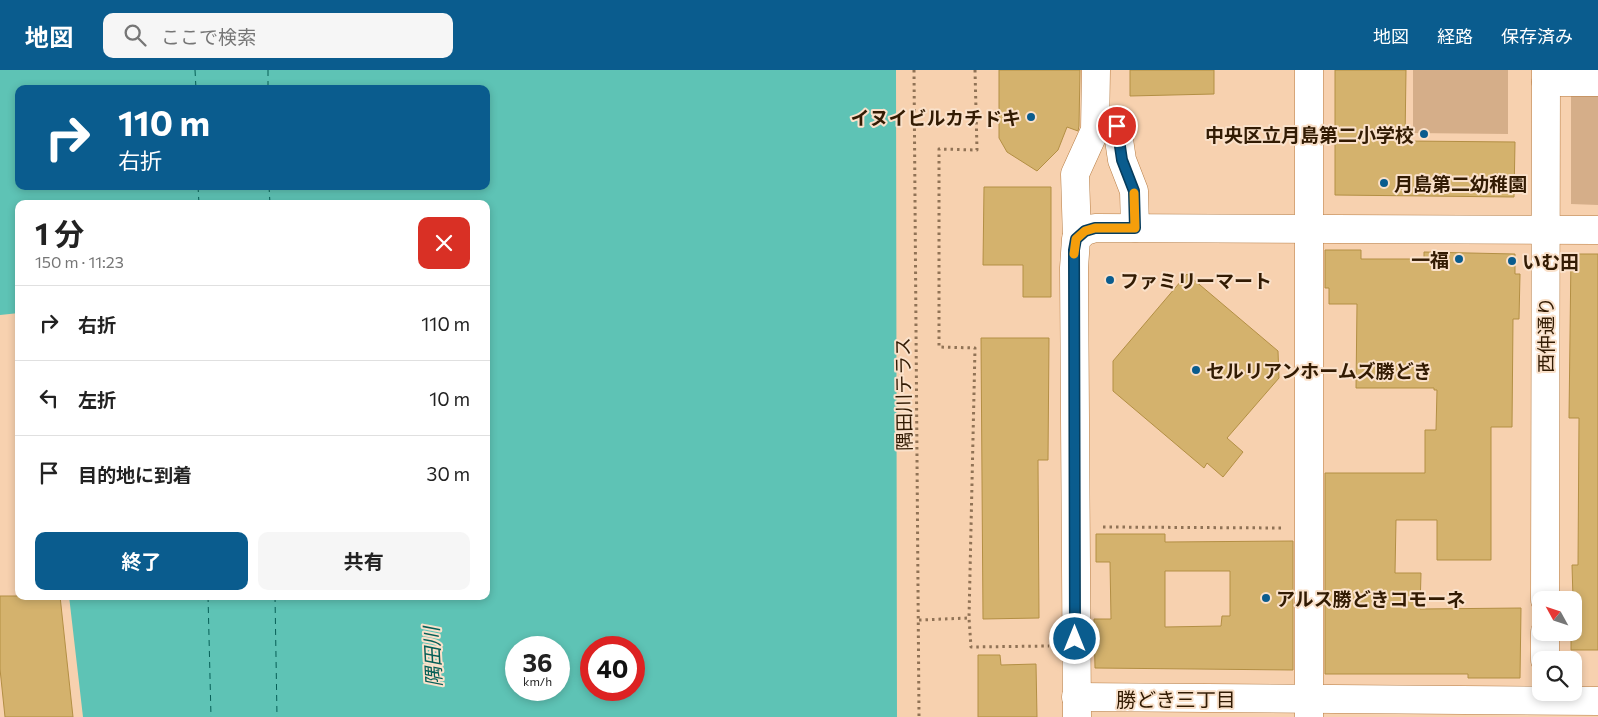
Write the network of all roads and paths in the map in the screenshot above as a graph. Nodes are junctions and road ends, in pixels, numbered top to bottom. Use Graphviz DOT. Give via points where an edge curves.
graph roads {
  1 [pos="914,70"];
  2 [pos="975,70"];
  3 [pos="1096,70"];
  4 [pos="1309,70"];
  5 [pos="1546,76"];
  6 [pos="1598,82"];
  7 [pos="1117,126"];
  8 [pos="1135,228"];
  9 [pos="1309,228"];
  10 [pos="1546,230"];
  11 [pos="1598,230"];
  12 [pos="1077,239"];
  13 [pos="1100,527"];
  14 [pos="1309,528"];
  15 [pos="1545,591"];
  16 [pos="969,618"];
  17 [pos="919,620"];
  18 [pos="1055,646"];
  19 [pos="1598,701"];
  20 [pos="1545,703"];
  21 [pos="1076,707"];
  22 [pos="1309,708"];
  23 [pos="919,717"];
  1 -- 17 [label="path, 隅田川テラス"];
  2 -- 16 [label="path" via="977,150 939,149 939,347 975,348"];
  3 -- 12 [label="street" via="1095,130 1075,174"];
  4 -- 9 [label="street"];
  5 -- 6 [label="street"];
  5 -- 10 [label="street, 西仲通り"];
  7 -- 8 [label="street" via="1122,160 1134,191"];
  8 -- 9 [label="street"];
  8 -- 12 [label="street" via="1095,228 1085,231"];
  9 -- 10 [label="street"];
  9 -- 14 [label="street"];
  10 -- 11 [label="street"];
  10 -- 15 [label="street, 西仲通り"];
  12 -- 21 [label="street" via="1074,268"];
  13 -- 14 [label="path"];
  14 -- 22 [label="street"];
  16 -- 17 [label="path"];
  16 -- 18 [label="path" via="970,647"];
  17 -- 23 [label="path, 隅田川テラス"];
  19 -- 20 [label="street"];
  20 -- 22 [label="street"];
  21 -- 22 [label="street"];
}
